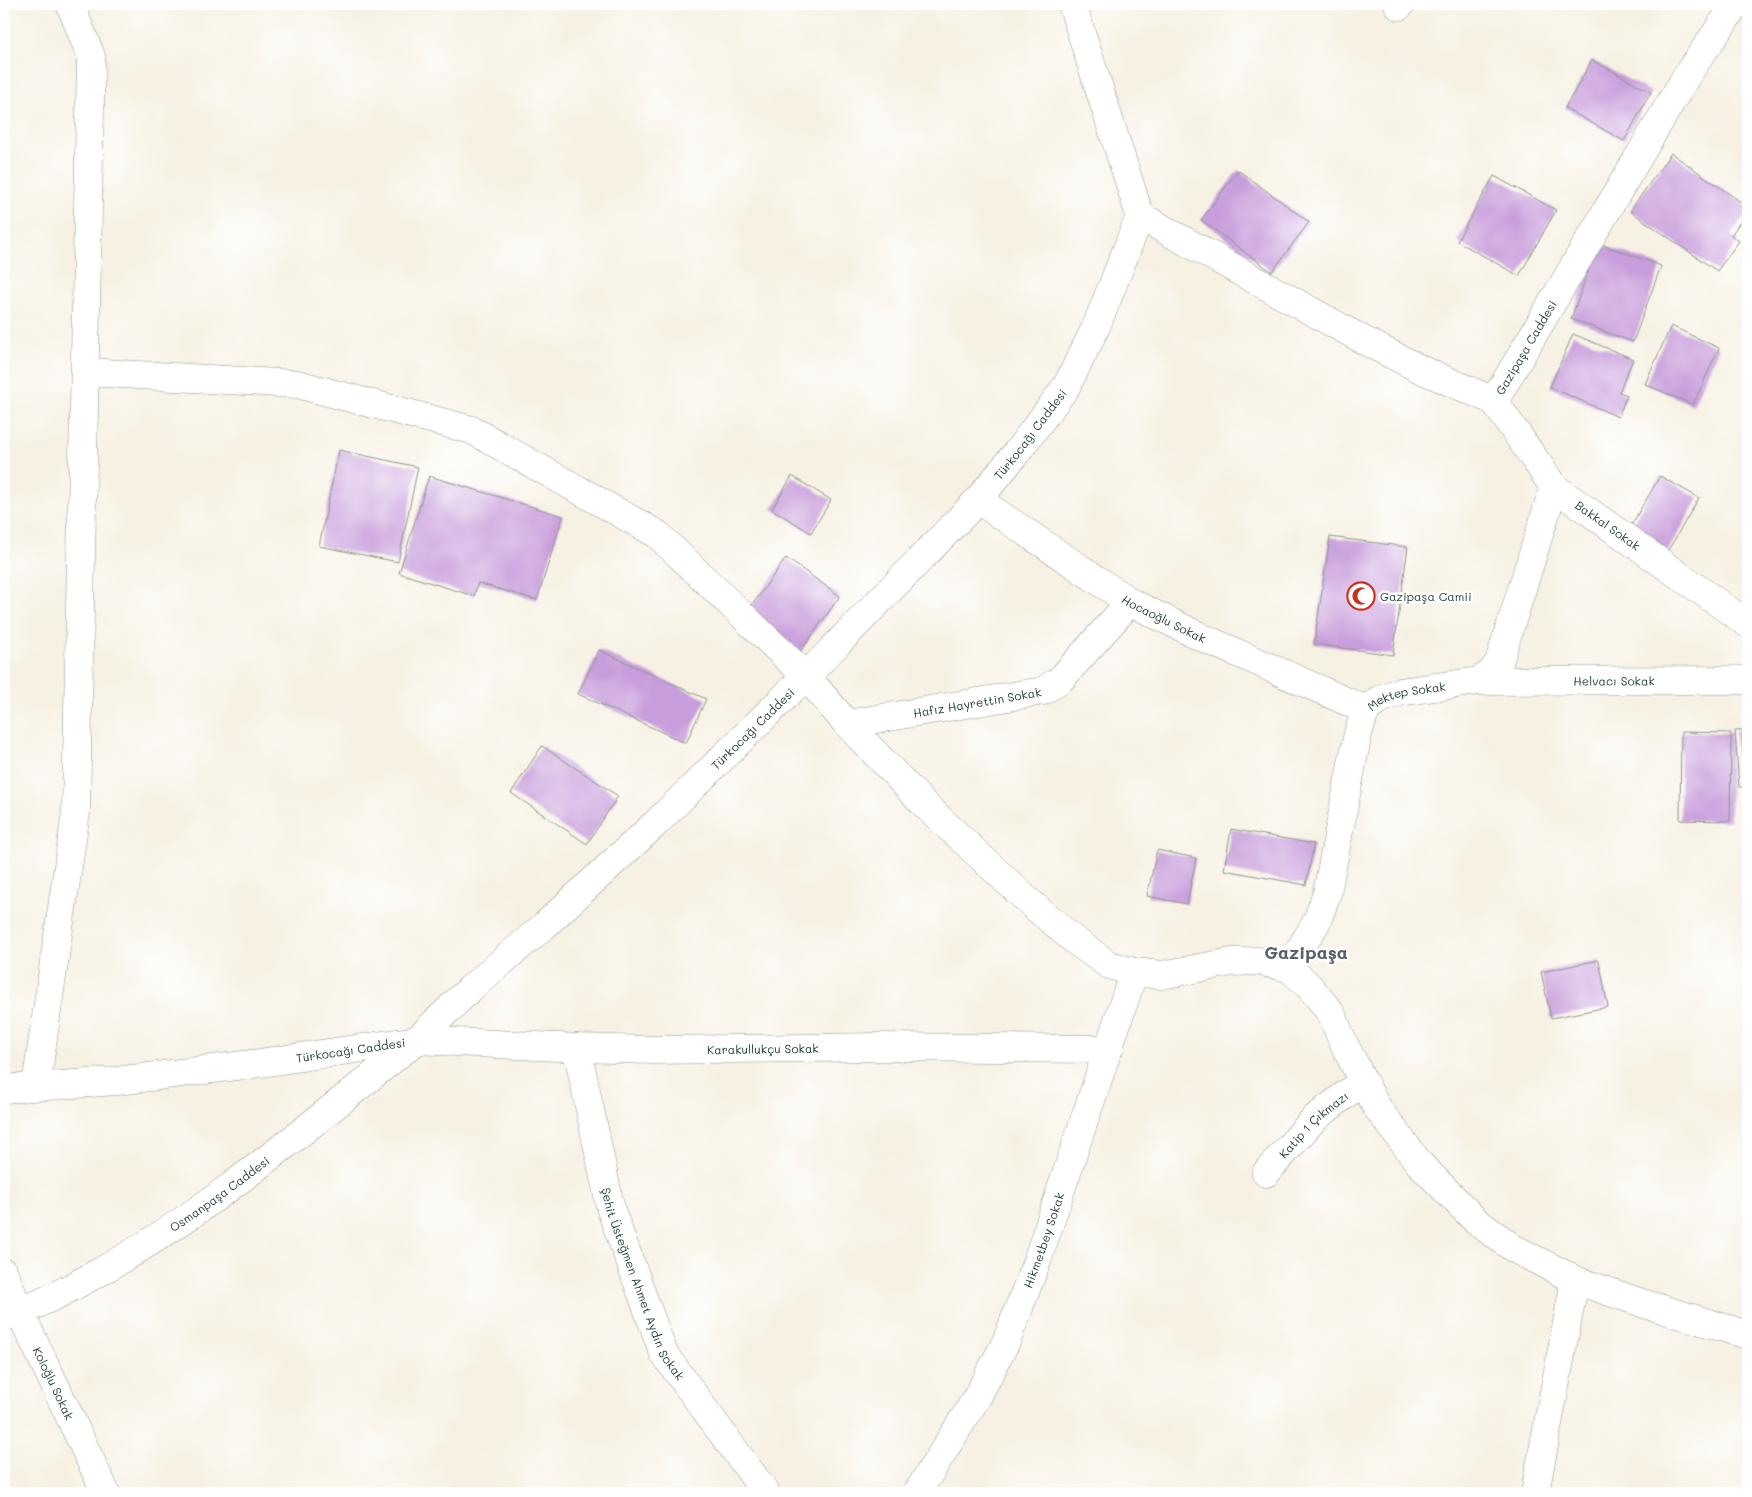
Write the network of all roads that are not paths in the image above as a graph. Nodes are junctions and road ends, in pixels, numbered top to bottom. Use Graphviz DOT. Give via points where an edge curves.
graph roads {
  1 [pos="70,4"];
  2 [pos="1072,4"];
  3 [pos="1736,4"];
  4 [pos="1140,216"];
  5 [pos="85,372"];
  6 [pos="1494,401"];
  7 [pos="1554,487"];
  8 [pos="978,500"];
  9 [pos="1130,602"];
  10 [pos="1748,624"];
  11 [pos="806,676"];
  12 [pos="1748,680"];
  13 [pos="1478,681"];
  14 [pos="1366,710"];
  15 [pos="848,724"];
  16 [pos="1290,968"];
  17 [pos="1134,972"];
  18 [pos="417,1040"];
  19 [pos="577,1048"];
  20 [pos="1109,1049"];
  21 [pos="1363,1081"];
  22 [pos="36,1086"];
  23 [pos="4,1089"];
  24 [pos="1266,1173"];
  25 [pos="4,1273"];
  26 [pos="1575,1280"];
  27 [pos="12,1315"];
  28 [pos="1748,1335"];
  29 [pos="106,1493"];
  30 [pos="766,1493"];
  31 [pos="918,1493"];
  32 [pos="1535,1493"];
  1 -- 5 [label="street" via="91,56"];
  2 -- 4 [label="street"];
  3 -- 6 [label="street, Gazipaşa Caddesi" via="1687,75"];
  4 -- 6 [label="street, Gazipaşa Caddesi" via="1365,341"];
  4 -- 8 [label="street, Türkocağı Caddesi" via="1096,327 1066,387"];
  5 -- 11 [label="street" via="297,384 472,430 657,534"];
  5 -- 22 [label="street" via="76,812"];
  6 -- 7 [label="street, Bakkal Sokak"];
  7 -- 10 [label="street, Bakkal Sokak"];
  7 -- 13 [label="street" via="1499,662 1492,672"];
  8 -- 9 [label="street, Hocaoğlu Sokak"];
  8 -- 11 [label="street, Türkocağı Caddesi"];
  9 -- 14 [label="street, Hocaoğlu Sokak"];
  9 -- 15 [label="street, Hafız Hayrettin Sokak" via="1061,679 1043,691"];
  11 -- 15 [label="street"];
  11 -- 18 [label="street, Türkocağı Caddesi" via="654,825"];
  12 -- 13 [label="street, Helvacı Sokak"];
  13 -- 14 [label="street, Mektep Sokak" via="1398,692 1380,699"];
  14 -- 16 [label="street, Mektep Sokak" via="1358,733 1327,893 1317,921"];
  15 -- 17 [label="street" via="925,805 1033,906 1109,965"];
  16 -- 17 [label="street" via="1258,961 1232,962 1162,975"];
  16 -- 21 [label="street" via="1331,1013"];
  17 -- 20 [label="street, Hikmetbey Sokak"];
  18 -- 19 [label="street, Karakullukçu Sokak"];
  18 -- 22 [label="street, Türkocağı Caddesi" via="117,1081"];
  18 -- 27 [label="street, Osmanpaşa Caddesi" via="269,1157 134,1253 75,1286"];
  19 -- 20 [label="street, Karakullukçu Sokak"];
  19 -- 30 [label="street, Şehit Üsteğmen Ahmet Aydın Sokak" via="611,1210 664,1354"];
  20 -- 31 [label="street, Hikmetbey Sokak" via="1006,1342 976,1399"];
  21 -- 24 [label="street, Katip 1 Çıkmazı" via="1314,1119"];
  21 -- 26 [label="street" via="1376,1106 1418,1163 1477,1222 1513,1248"];
  22 -- 23 [label="street, Türkocağı Caddesi"];
  25 -- 27 [label="street, Koloğlu Sokak"];
  26 -- 28 [label="street"];
  26 -- 32 [label="street"];
  27 -- 29 [label="street, Koloğlu Sokak"];
}
